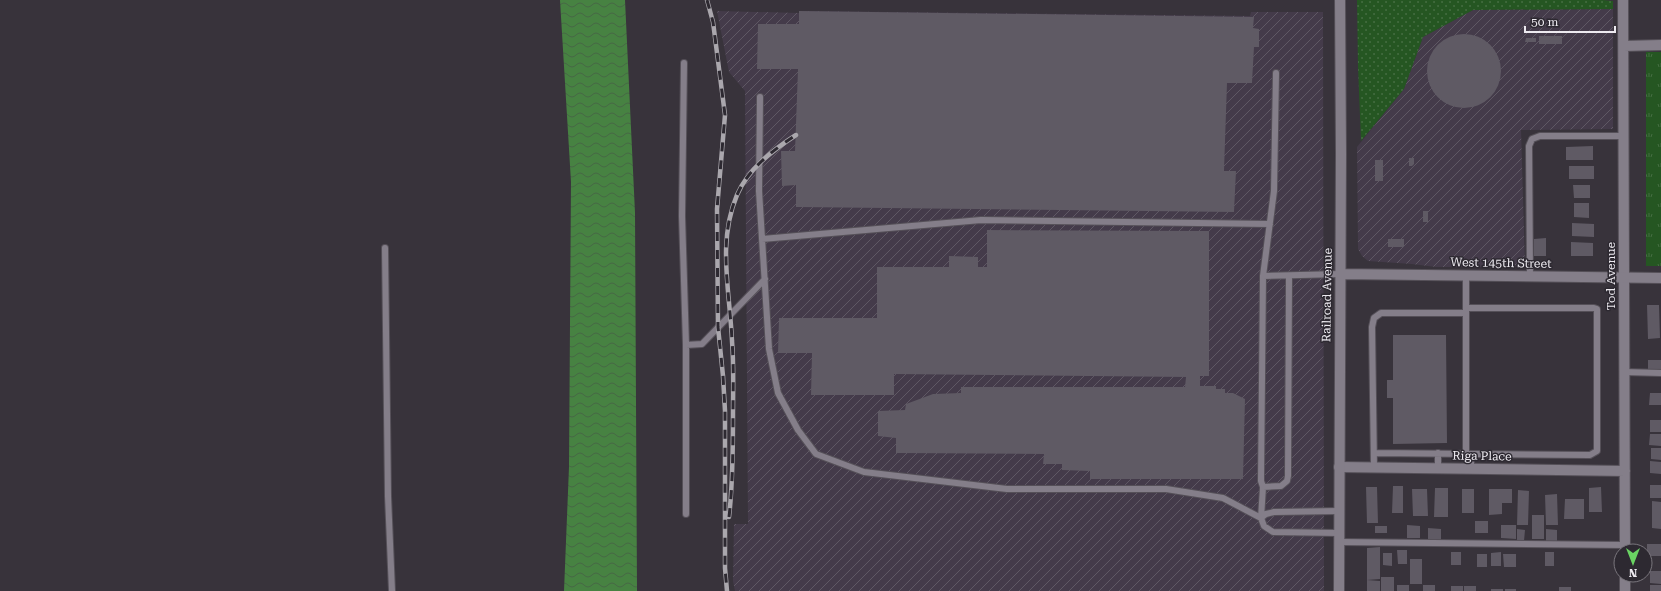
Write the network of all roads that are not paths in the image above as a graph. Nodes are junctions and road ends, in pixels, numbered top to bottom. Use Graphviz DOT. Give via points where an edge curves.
graph roads {
  1 [pos="1340,0"];
  2 [pos="1623,0"];
  3 [pos="1661,45"];
  4 [pos="1624,46"];
  5 [pos="684,63"];
  6 [pos="1276,73"];
  7 [pos="760,97"];
  8 [pos="1623,136"];
  9 [pos="1270,224"];
  10 [pos="762,239"];
  11 [pos="385,248"];
  12 [pos="1341,274"];
  13 [pos="1263,276"];
  14 [pos="1289,276"];
  15 [pos="1466,276"];
  16 [pos="1530,276"];
  17 [pos="1624,278"];
  18 [pos="1661,278"];
  19 [pos="765,279"];
  20 [pos="1466,311"];
  21 [pos="686,345"];
  22 [pos="1624,372"];
  23 [pos="1661,373"];
  24 [pos="1374,453"];
  25 [pos="1438,454"];
  26 [pos="1468,454"];
  27 [pos="1338,467"];
  28 [pos="1374,468"];
  29 [pos="1438,468"];
  30 [pos="1471,469"];
  31 [pos="1624,471"];
  32 [pos="1263,487"];
  33 [pos="1339,511"];
  34 [pos="686,514"];
  35 [pos="1261,518"];
  36 [pos="1339,538"];
  37 [pos="1625,543"];
  38 [pos="1613,548"];
  39 [pos="392,591"];
  40 [pos="1339,591"];
  1 -- 12 [label="street, Railroad Avenue"];
  2 -- 4 [label="street, Tod Avenue"];
  3 -- 4 [label="street"];
  4 -- 8 [label="street, Tod Avenue"];
  5 -- 21 [label="lane" via="682,216"];
  6 -- 9 [label="lane" via="1274,191"];
  7 -- 10 [label="lane" via="759,191"];
  8 -- 16 [label="lane" via="1540,136 1532,139 1529,146"];
  8 -- 17 [label="street, Tod Avenue"];
  9 -- 10 [label="lane" via="981,220"];
  9 -- 13 [label="lane"];
  10 -- 19 [label="lane"];
  11 -- 39 [label="lane" via="388,496"];
  12 -- 14 [label="lane"];
  12 -- 15 [label="street, West 145th Street"];
  12 -- 27 [label="street, Railroad Avenue"];
  13 -- 14 [label="lane"];
  13 -- 32 [label="lane"];
  14 -- 32 [label="lane" via="1288,476 1287,481 1281,486"];
  15 -- 16 [label="street, West 145th Street"];
  15 -- 20 [label="lane"];
  16 -- 17 [label="street, West 145th Street"];
  17 -- 18 [label="street, West 145th Street"];
  17 -- 22 [label="street, Tod Avenue"];
  19 -- 21 [label="lane" via="702,344"];
  19 -- 35 [label="lane" via="769,349 778,393 798,430 816,454 864,472 1007,489 1166,489 1223,498"];
  20 -- 24 [label="lane" via="1381,313 1374,318"];
  20 -- 26 [label="lane"];
  20 -- 26 [label="lane" via="1594,308 1598,313 1597,451 1590,455"];
  21 -- 34 [label="lane"];
  22 -- 23 [label="lane"];
  22 -- 31 [label="street, Tod Avenue"];
  24 -- 25 [label="lane"];
  24 -- 28 [label="lane"];
  25 -- 26 [label="lane"];
  25 -- 29 [label="lane"];
  26 -- 30 [label="lane"];
  27 -- 28 [label="street, Riga Place"];
  27 -- 33 [label="street, Railroad Avenue"];
  28 -- 29 [label="street, Riga Place"];
  29 -- 30 [label="street, Riga Place"];
  30 -- 31 [label="street, Riga Place"];
  31 -- 37 [label="street, Tod Avenue"];
  32 -- 35 [label="lane"];
  33 -- 35 [label="lane" via="1274,512"];
  33 -- 36 [label="street, Railroad Avenue"];
  35 -- 36 [label="lane" via="1264,526 1273,532"];
  36 -- 38 [label="lane"];
  36 -- 40 [label="street, Railroad Avenue"];
}
